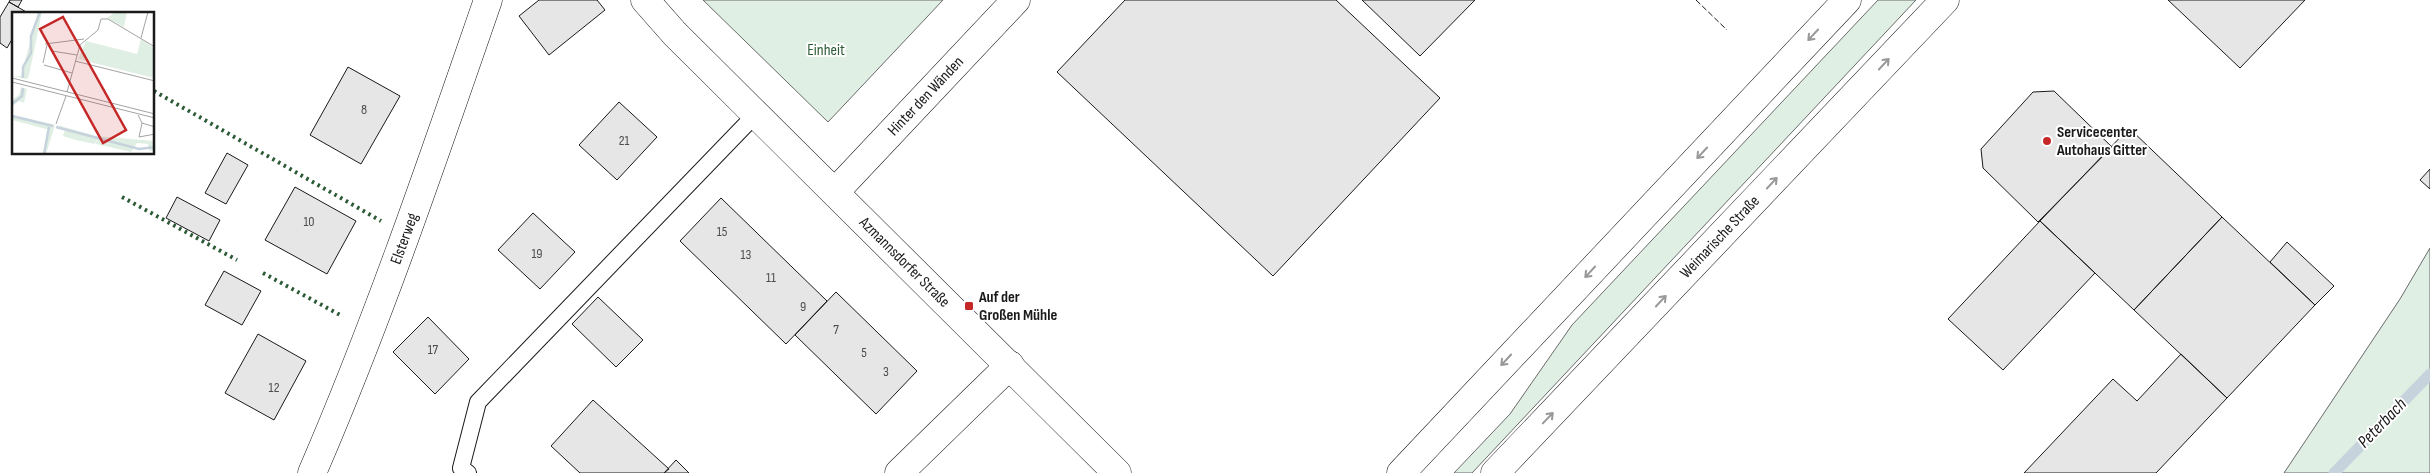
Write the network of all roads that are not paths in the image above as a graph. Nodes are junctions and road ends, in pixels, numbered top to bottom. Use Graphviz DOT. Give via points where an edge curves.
graph roads {
  1 [pos="488,0"];
  2 [pos="645,0"];
  3 [pos="1016,0"];
  4 [pos="1847,0"];
  5 [pos="1945,0"];
  6 [pos="756,114"];
  7 [pos="835,192"];
  8 [pos="1010,364"];
  9 [pos="312,473"];
  10 [pos="468,473"];
  11 [pos="899,473"];
  12 [pos="1117,473"];
  13 [pos="1401,473"];
  14 [pos="1495,473"];
  1 -- 9 [label="street, Elsterweg" via="396,263 348,390"];
  2 -- 6 [label="street, Azmannsdorfer Straße"];
  3 -- 7 [label="street, Hinter den Wänden"];
  4 -- 13 [label="street, one-way"];
  14 -- 5 [label="street, Weimarische Straße, one-way"];
  6 -- 7 [label="street, Azmannsdorfer Straße"];
  6 -- 10 [label="lane" via="478,402 462,468"];
  7 -- 8 [label="street, Azmannsdorfer Straße"];
  8 -- 11 [label="street"];
  8 -- 12 [label="street, Azmannsdorfer Straße"];
}
